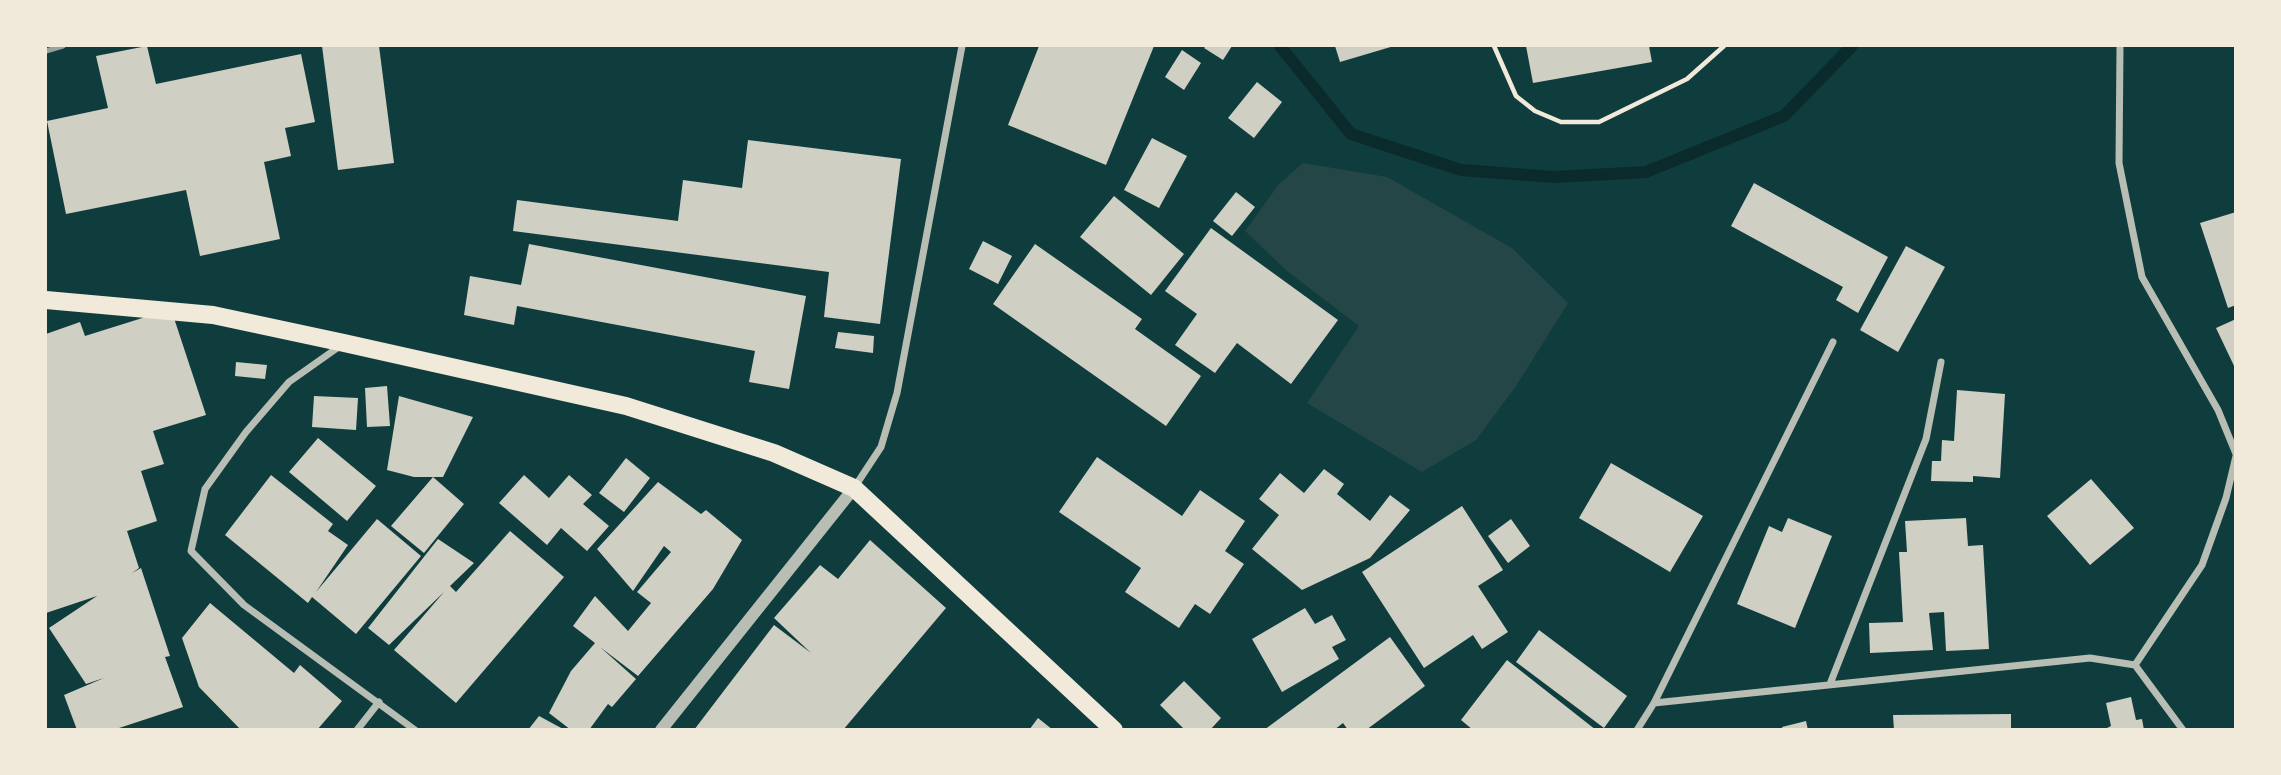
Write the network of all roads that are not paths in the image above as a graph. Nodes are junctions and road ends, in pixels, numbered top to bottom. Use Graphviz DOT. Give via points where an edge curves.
graph roads {
  1 [pos="962,46"];
  2 [pos="2120,47"];
  3 [pos="46,300"];
  4 [pos="1833,342"];
  5 [pos="344,343"];
  6 [pos="1941,362"];
  7 [pos="2235,455"];
  8 [pos="2234,471"];
  9 [pos="854,488"];
  10 [pos="2135,665"];
  11 [pos="1830,684"];
  12 [pos="379,702"];
  13 [pos="1654,702"];
  14 [pos="357,730"];
  15 [pos="415,730"];
  16 [pos="661,730"];
  17 [pos="1114,730"];
  18 [pos="1637,730"];
  19 [pos="2183,730"];
  1 -- 9 [label="street" via="897,393 881,447"];
  2 -- 7 [label="street" via="2119,163 2142,277 2218,410"];
  3 -- 5 [label="main road" via="213,315"];
  4 -- 13 [label="street"];
  5 -- 9 [label="main road" via="626,406 774,453"];
  5 -- 12 [label="street" via="289,382 246,432 205,489 191,551 244,605"];
  6 -- 11 [label="street" via="1926,439"];
  7 -- 8 [label="street"];
  8 -- 10 [label="street" via="2202,565"];
  9 -- 16 [label="street"];
  9 -- 17 [label="main road"];
  10 -- 11 [label="street" via="2090,658"];
  10 -- 19 [label="street"];
  11 -- 13 [label="street"];
  12 -- 14 [label="street"];
  12 -- 15 [label="street"];
  13 -- 18 [label="street"];
}
